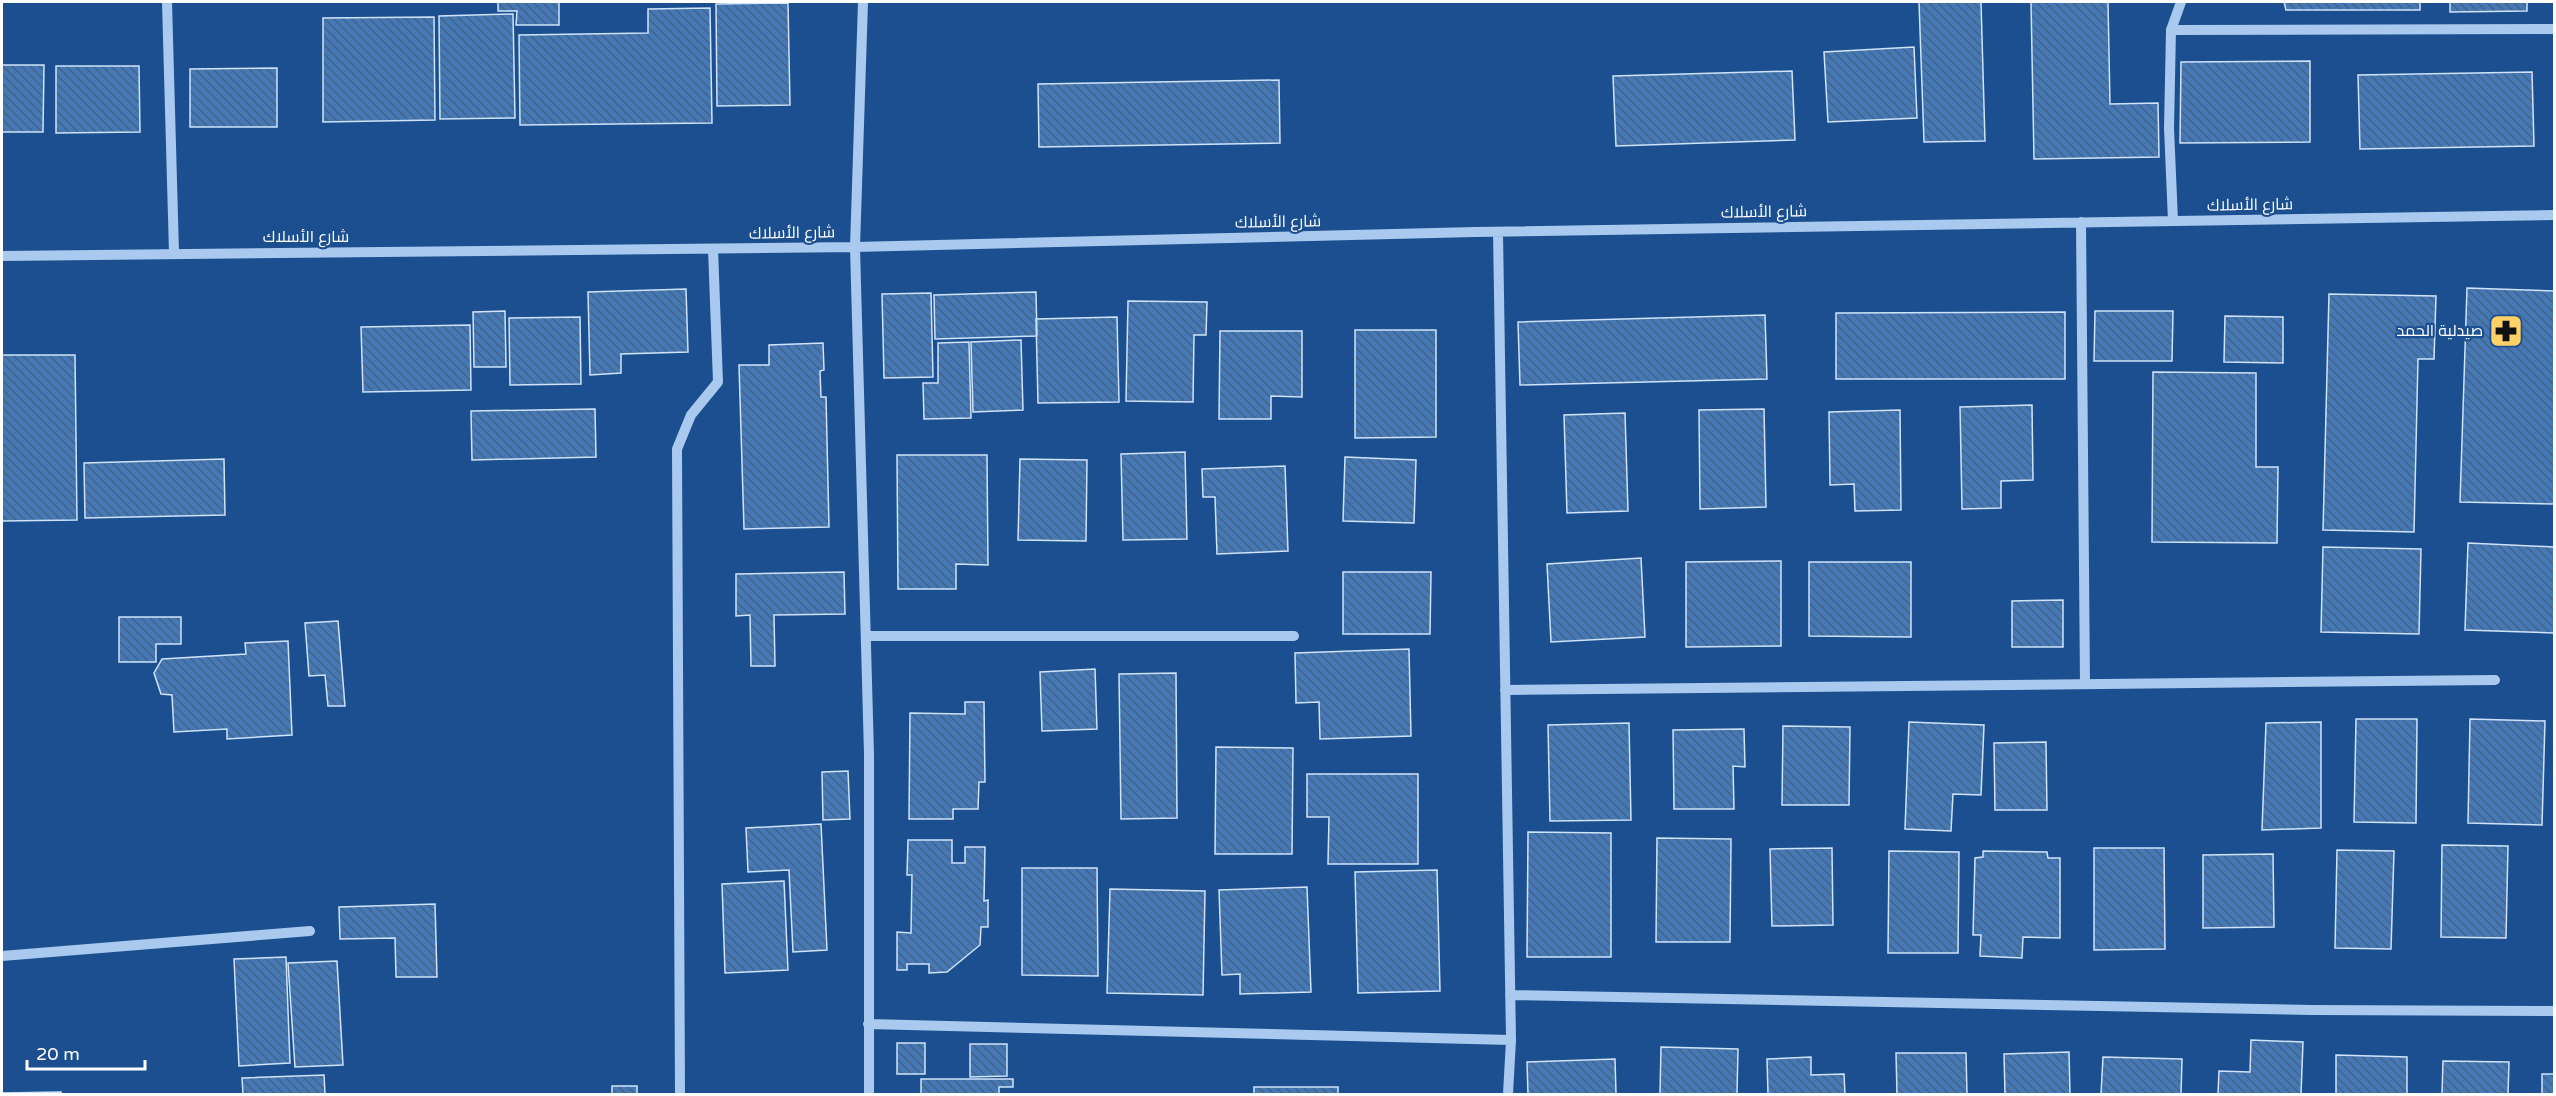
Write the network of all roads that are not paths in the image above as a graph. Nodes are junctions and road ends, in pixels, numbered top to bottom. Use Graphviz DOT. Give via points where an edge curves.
graph roads {
  1 [pos="167,2"];
  2 [pos="863,2"];
  3 [pos="2181,2"];
  4 [pos="2554,29"];
  5 [pos="2171,30"];
  6 [pos="2554,215"];
  7 [pos="2173,221"];
  8 [pos="2081,222"];
  9 [pos="1498,232"];
  10 [pos="855,247"];
  11 [pos="713,249"];
  12 [pos="174,253"];
  13 [pos="2,256"];
  14 [pos="866,636"];
  15 [pos="1294,636"];
  16 [pos="2495,680"];
  17 [pos="2085,684"];
  18 [pos="1505,690"];
  19 [pos="310,931"];
  20 [pos="2,956"];
  21 [pos="1510,995"];
  22 [pos="2554,1011"];
  23 [pos="868,1024"];
  24 [pos="1510,1040"];
  25 [pos="680,1095"];
  26 [pos="869,1095"];
  27 [pos="1508,1095"];
  1 -- 12 [label="street"];
  2 -- 10 [label="street"];
  3 -- 5 [label="street"];
  4 -- 5 [label="street"];
  5 -- 7 [label="street" via="2169,128"];
  6 -- 7 [label="street, شارع الأسلاك"];
  7 -- 8 [label="street, شارع الأسلاك"];
  8 -- 9 [label="street, شارع الأسلاك"];
  8 -- 17 [label="street"];
  9 -- 10 [label="street, شارع الأسلاك"];
  9 -- 18 [label="street"];
  10 -- 11 [label="street, شارع الأسلاك"];
  10 -- 14 [label="street"];
  11 -- 12 [label="street, شارع الأسلاك"];
  11 -- 25 [label="street" via="718,382 691,415 677,449"];
  12 -- 13 [label="street, شارع الأسلاك"];
  14 -- 15 [label="street"];
  14 -- 23 [label="street"];
  16 -- 17 [label="street"];
  17 -- 18 [label="street"];
  18 -- 21 [label="street"];
  19 -- 20 [label="street"];
  21 -- 22 [label="street"];
  21 -- 24 [label="street"];
  23 -- 24 [label="street"];
  23 -- 26 [label="street"];
  24 -- 27 [label="street"];
}
